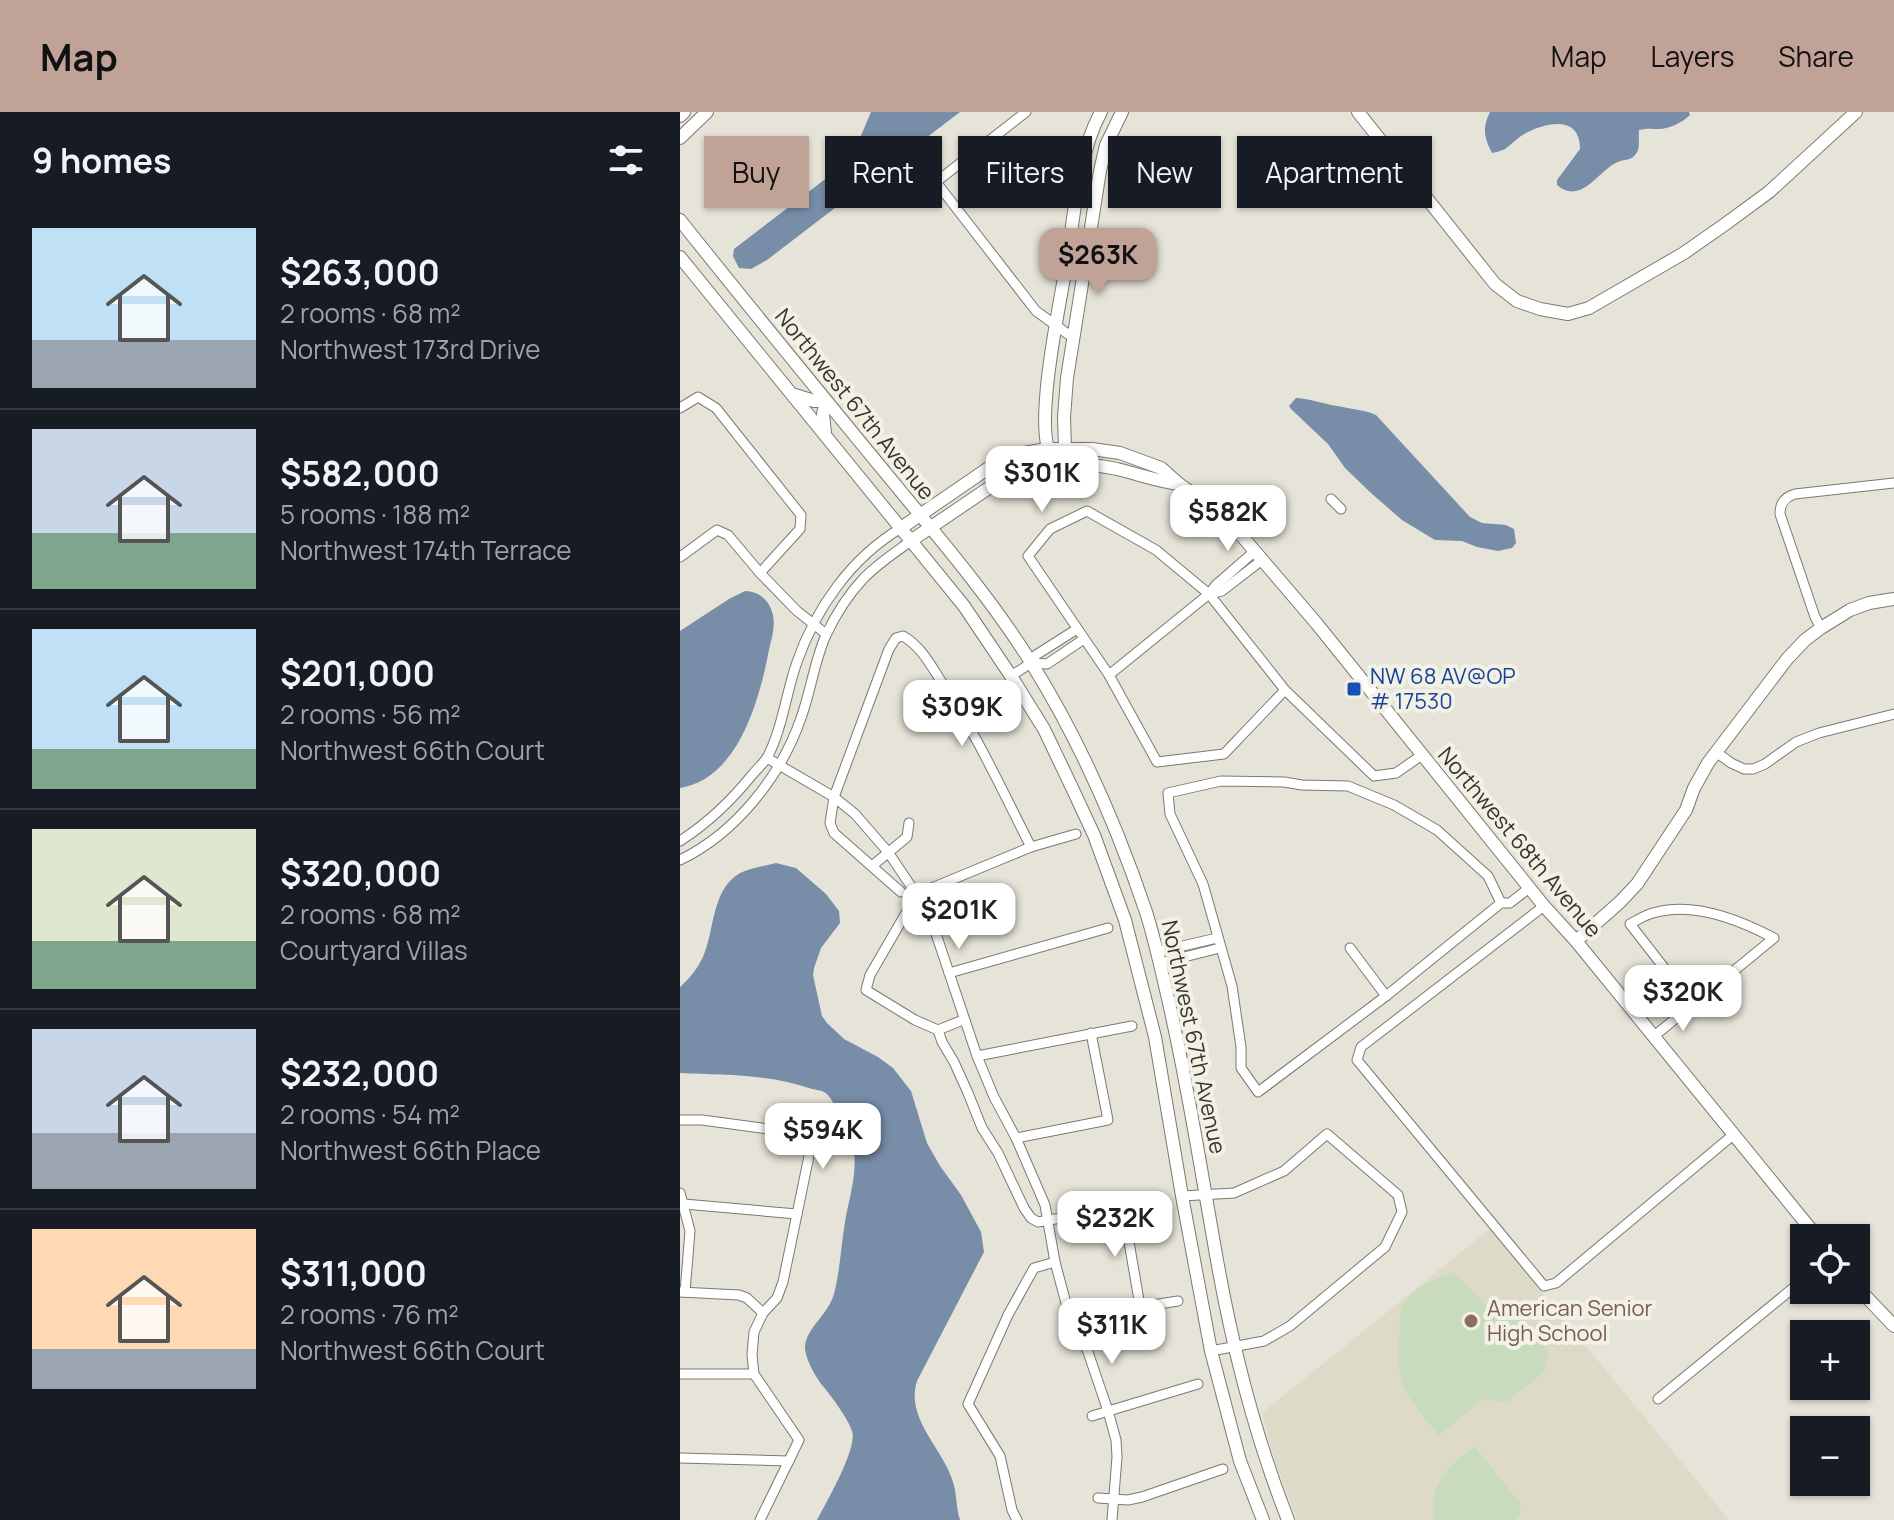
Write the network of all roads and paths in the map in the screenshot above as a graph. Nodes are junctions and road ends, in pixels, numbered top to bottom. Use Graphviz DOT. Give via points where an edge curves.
graph roads {
  1 [pos="707,112"];
  2 [pos="1026,112"];
  3 [pos="1101,112"];
  4 [pos="1122,112"];
  5 [pos="1358,112"];
  6 [pos="1856,112"];
  7 [pos="680,138"];
  8 [pos="680,220"];
  9 [pos="680,257"];
  10 [pos="1056,325"];
  11 [pos="1072,337"];
  12 [pos="792,394"];
  13 [pos="826,401"];
  14 [pos="680,408"];
  15 [pos="825,434"];
  16 [pos="1065,448"];
  17 [pos="1047,449"];
  18 [pos="1057,465"];
  19 [pos="1894,483"];
  20 [pos="1179,484"];
  21 [pos="1331,499"];
  22 [pos="1341,509"];
  23 [pos="920,515"];
  24 [pos="901,528"];
  25 [pos="930,528"];
  26 [pos="912,540"];
  27 [pos="1259,556"];
  28 [pos="680,557"];
  29 [pos="859,562"];
  30 [pos="760,573"];
  31 [pos="870,573"];
  32 [pos="1209,594"];
  33 [pos="1894,599"];
  34 [pos="814,623"];
  35 [pos="1821,628"];
  36 [pos="1077,629"];
  37 [pos="826,634"];
  38 [pos="1084,639"];
  39 [pos="1031,663"];
  40 [pos="1109,675"];
  41 [pos="1011,676"];
  42 [pos="1285,690"];
  43 [pos="1894,714"];
  44 [pos="1716,752"];
  45 [pos="1422,755"];
  46 [pos="767,758"];
  47 [pos="779,765"];
  48 [pos="834,797"];
  49 [pos="909,823"];
  50 [pos="1076,834"];
  51 [pos="680,841"];
  52 [pos="1031,847"];
  53 [pos="888,852"];
  54 [pos="680,860"];
  55 [pos="872,866"];
  56 [pos="1529,888"];
  57 [pos="901,892"];
  58 [pos="917,894"];
  59 [pos="1501,903"];
  60 [pos="1544,906"];
  61 [pos="1108,928"];
  62 [pos="1576,941"];
  63 [pos="1218,943"];
  64 [pos="1189,945"];
  65 [pos="1350,948"];
  66 [pos="1192,956"];
  67 [pos="1158,958"];
  68 [pos="1136,964"];
  69 [pos="949,973"];
  70 [pos="1386,996"];
  71 [pos="1693,1005"];
  72 [pos="963,1020"];
  73 [pos="1132,1026"];
  74 [pos="938,1030"];
  75 [pos="1091,1033"];
  76 [pos="1653,1037"];
  77 [pos="977,1056"];
  78 [pos="680,1120"];
  79 [pos="1733,1135"];
  80 [pos="1016,1138"];
  81 [pos="680,1193"];
  82 [pos="1206,1195"];
  83 [pos="1182,1196"];
  84 [pos="1164,1200"];
  85 [pos="684,1204"];
  86 [pos="1123,1207"];
  87 [pos="797,1214"];
  88 [pos="1049,1219"];
  89 [pos="1806,1224"];
  90 [pos="1055,1262"];
  91 [pos="1790,1291"];
  92 [pos="683,1292"];
  93 [pos="1178,1301"];
  94 [pos="1870,1301"];
  95 [pos="1140,1306"];
  96 [pos="763,1313"];
  97 [pos="1070,1318"];
  98 [pos="1894,1326"];
  99 [pos="1234,1346"];
  100 [pos="1211,1351"];
  101 [pos="680,1374"];
  102 [pos="754,1374"];
  103 [pos="1198,1384"];
  104 [pos="1658,1399"];
  105 [pos="1108,1411"];
  106 [pos="1092,1416"];
  107 [pos="680,1458"];
  108 [pos="789,1461"];
  109 [pos="1223,1469"];
  110 [pos="1098,1498"];
  111 [pos="1114,1500"];
  112 [pos="760,1520"];
  113 [pos="1017,1520"];
  114 [pos="1112,1520"];
  115 [pos="1263,1520"];
  116 [pos="1288,1520"];
  1 -- 7 [label="street"];
  2 -- 10 [label="street" via="936,182 1036,311"];
  3 -- 10 [label="street" via="1082,168"];
  4 -- 11 [label="street" via="1100,171"];
  5 -- 6 [label="street" via="1495,284 1517,301 1568,314 1589,308 1684,253 1769,192"];
  8 -- 13 [label="street, Northwest 67th Avenue"];
  9 -- 12 [label="street, Northwest 67th Avenue"];
  10 -- 11 [label="street"];
  10 -- 17 [label="street" via="1048,376"];
  11 -- 16 [label="street"];
  12 -- 13 [label="street"];
  12 -- 15 [label="street, Northwest 67th Avenue"];
  13 -- 15 [label="street"];
  13 -- 23 [label="street, Northwest 67th Avenue"];
  14 -- 30 [label="street" via="698,397 716,408 801,515 800,529"];
  15 -- 24 [label="street, Northwest 67th Avenue"];
  16 -- 17 [label="street, Northwest 68th Avenue"];
  16 -- 18 [label="street"];
  16 -- 20 [label="street, Northwest 68th Avenue" via="1141,459"];
  17 -- 18 [label="street"];
  17 -- 23 [label="street, Northwest 68th Avenue" via="1004,460"];
  18 -- 20 [label="street" via="1117,469"];
  18 -- 25 [label="street" via="1011,475"];
  19 -- 35 [label="street" via="1795,494 1784,500 1780,514"];
  20 -- 27 [label="street, Northwest 68th Avenue" via="1216,510"];
  21 -- 22 [label="street"];
  23 -- 24 [label="street, Northwest 68th Avenue"];
  23 -- 25 [label="street, Northwest 67th Avenue"];
  24 -- 26 [label="street, Northwest 67th Avenue"];
  24 -- 29 [label="street"];
  25 -- 26 [label="street"];
  25 -- 39 [label="street, Northwest 67th Avenue"];
  26 -- 31 [label="street"];
  26 -- 41 [label="street, Northwest 67th Avenue"];
  27 -- 32 [label="street"];
  27 -- 45 [label="street, Northwest 68th Avenue"];
  28 -- 30 [label="street" via="717,530 728,535"];
  29 -- 31 [label="street"];
  29 -- 34 [label="street"];
  30 -- 34 [label="street"];
  31 -- 37 [label="street"];
  32 -- 36 [label="street" via="1156,550 1087,511 1050,529 1028,556"];
  32 -- 40 [label="street"];
  32 -- 42 [label="street"];
  33 -- 35 [label="street" via="1850,610"];
  34 -- 37 [label="street"];
  34 -- 46 [label="street"];
  35 -- 44 [label="street" via="1787,659"];
  36 -- 38 [label="street"];
  36 -- 39 [label="street"];
  37 -- 47 [label="street" via="802,716"];
  38 -- 39 [label="street" via="1047,664"];
  38 -- 40 [label="street"];
  39 -- 41 [label="street"];
  39 -- 67 [label="street, Northwest 67th Avenue" via="1064,719 1115,828"];
  40 -- 42 [label="street" via="1157,762 1224,754"];
  41 -- 68 [label="street, Northwest 67th Avenue" via="1044,729 1094,835"];
  42 -- 45 [label="street" via="1374,776 1396,773"];
  43 -- 44 [label="street" via="1819,733 1753,769"];
  44 -- 62 [label="street" via="1686,810 1637,884"];
  45 -- 56 [label="street, Northwest 68th Avenue"];
  46 -- 47 [label="street"];
  46 -- 51 [label="street" via="730,802"];
  47 -- 48 [label="street"];
  47 -- 54 [label="street" via="743,812"];
  48 -- 52 [label="street" via="889,649 903,636 922,653 961,710"];
  48 -- 53 [label="street"];
  48 -- 55 [label="street" via="834,833"];
  49 -- 53 [label="street" via="907,837"];
  50 -- 52 [label="street"];
  52 -- 58 [label="street"];
  53 -- 55 [label="street"];
  53 -- 58 [label="street"];
  55 -- 57 [label="street"];
  56 -- 59 [label="street" via="1510,903"];
  56 -- 60 [label="street, Northwest 68th Avenue"];
  58 -- 69 [label="street"];
  58 -- 74 [label="street" via="866,990"];
  59 -- 63 [label="street" via="1488,876 1437,830 1394,805 1348,786 1221,781 1168,793 1170,814 1203,884"];
  59 -- 70 [label="street"];
  60 -- 62 [label="street, Northwest 68th Avenue"];
  60 -- 79 [label="street" via="1361,1047 1357,1060 1544,1286 1556,1283"];
  61 -- 69 [label="street"];
  62 -- 76 [label="street, Northwest 68th Avenue"];
  63 -- 64 [label="street"];
  63 -- 66 [label="street"];
  63 -- 70 [label="street" via="1232,986 1241,1068 1258,1092"];
  64 -- 66 [label="street"];
  64 -- 67 [label="street"];
  65 -- 70 [label="street"];
  66 -- 67 [label="street"];
  67 -- 68 [label="street"];
  67 -- 82 [label="street, Northwest 67th Avenue"];
  68 -- 83 [label="street, Northwest 67th Avenue" via="1155,1037"];
  69 -- 72 [label="street"];
  71 -- 71 [label="street" via="1728,976 1774,938 1742,921 1688,909 1653,913 1630,924"];
  71 -- 76 [label="street"];
  72 -- 74 [label="street"];
  72 -- 77 [label="street"];
  73 -- 75 [label="street"];
  74 -- 88 [label="street" via="1024,1208 1038,1222"];
  75 -- 77 [label="street"];
  75 -- 80 [label="street" via="1108,1120"];
  76 -- 79 [label="street, Northwest 68th Avenue"];
  77 -- 80 [label="street"];
  78 -- 87 [label="street" via="802,1136 809,1156"];
  79 -- 89 [label="street, Northwest 68th Avenue"];
  80 -- 88 [label="street"];
  81 -- 85 [label="street"];
  82 -- 83 [label="street"];
  82 -- 99 [label="street, Northwest 67th Avenue"];
  82 -- 99 [label="street" via="1234,1193 1284,1171 1327,1134 1398,1195 1402,1212 1385,1247 1290,1326 1264,1341"];
  83 -- 100 [label="street, Northwest 67th Avenue"];
  84 -- 86 [label="street"];
  85 -- 87 [label="street"];
  85 -- 92 [label="street" via="690,1231"];
  86 -- 88 [label="street"];
  86 -- 95 [label="street"];
  87 -- 96 [label="street" via="783,1282"];
  88 -- 90 [label="street"];
  90 -- 97 [label="street"];
  90 -- 113 [label="street" via="1034,1268 968,1404 1000,1456"];
  91 -- 104 [label="street"];
  92 -- 96 [label="street" via="739,1295"];
  93 -- 95 [label="street"];
  94 -- 98 [label="street"];
  95 -- 97 [label="street"];
  96 -- 102 [label="street" via="754,1332"];
  97 -- 105 [label="street"];
  99 -- 100 [label="street"];
  99 -- 116 [label="street, Northwest 67th Avenue"];
  100 -- 115 [label="street, Northwest 67th Avenue" via="1240,1461"];
  101 -- 102 [label="street"];
  102 -- 108 [label="street" via="799,1440"];
  103 -- 105 [label="street"];
  105 -- 106 [label="street"];
  105 -- 111 [label="street" via="1116,1440"];
  107 -- 108 [label="street"];
  108 -- 112 [label="street"];
  109 -- 111 [label="street" via="1142,1497"];
  110 -- 111 [label="street"];
  111 -- 114 [label="street"];
}
